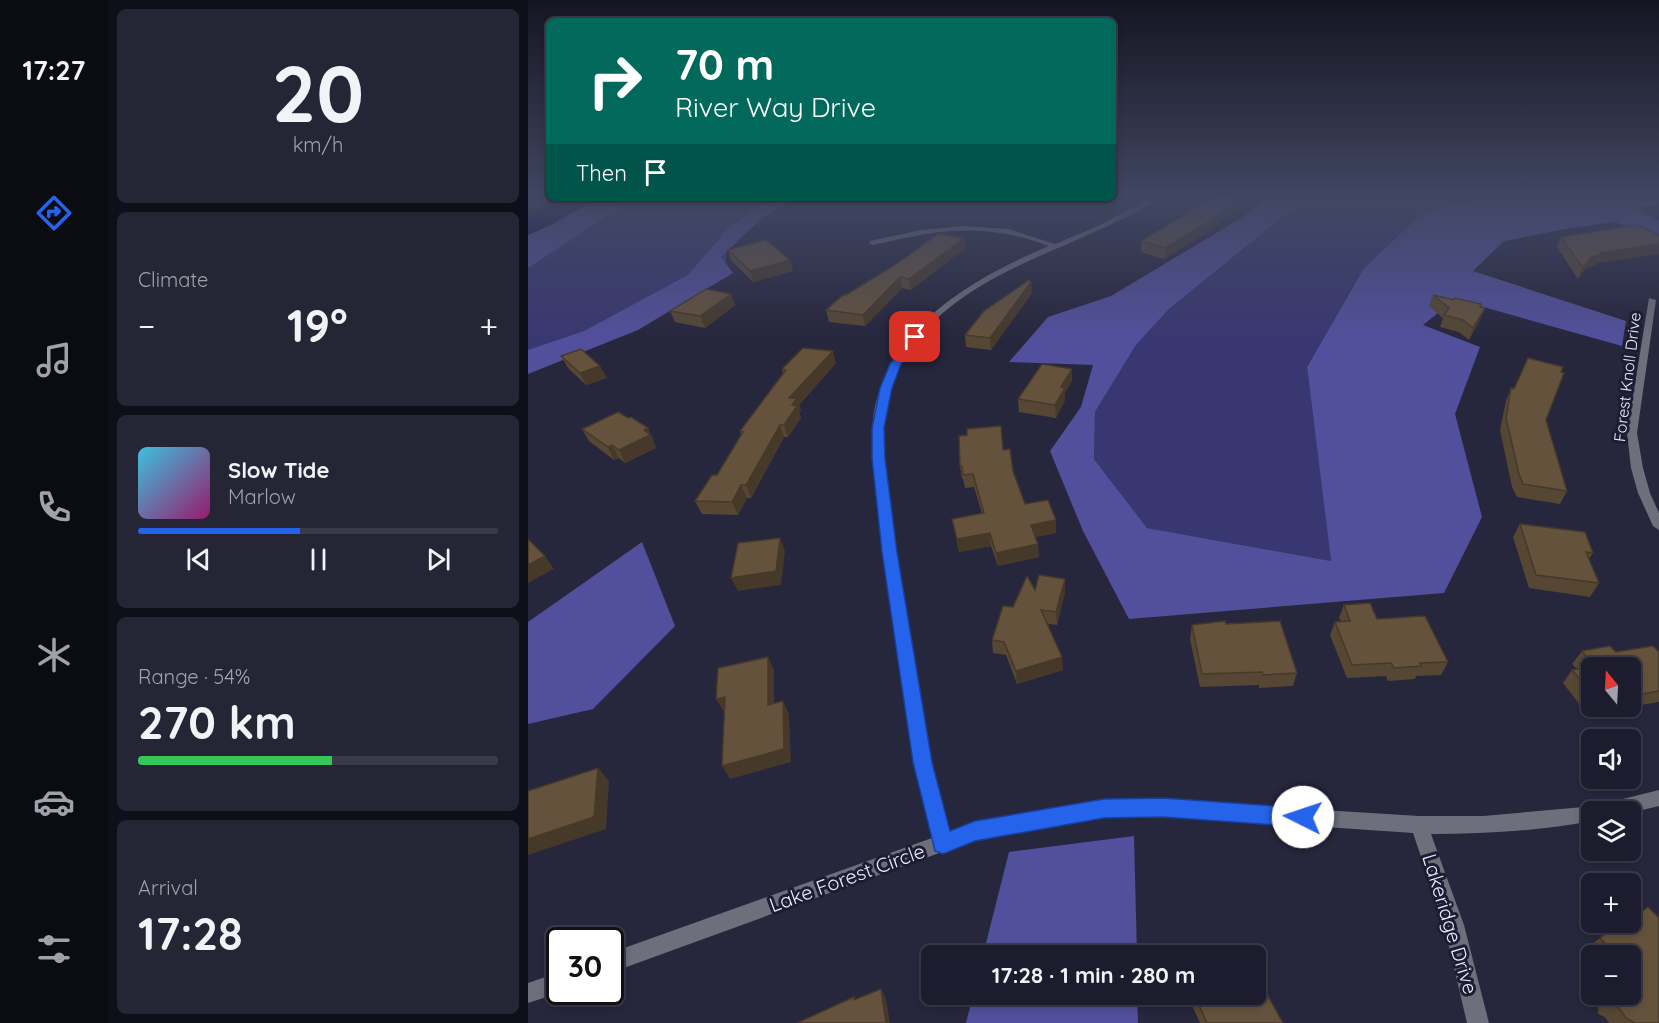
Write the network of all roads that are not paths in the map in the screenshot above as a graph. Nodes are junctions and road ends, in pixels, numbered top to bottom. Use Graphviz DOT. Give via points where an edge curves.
graph roads {
  1 [pos="1052,245"];
  2 [pos="1058,245"];
  3 [pos="1055,246"];
  4 [pos="1652,300"];
  5 [pos="1659,525"];
  6 [pos="1659,798"];
  7 [pos="1641,802"];
  8 [pos="1581,815"];
  9 [pos="1419,825"];
  10 [pos="943,844"];
  11 [pos="624,958"];
  12 [pos="546,987"];
  13 [pos="528,993"];
  14 [pos="1478,1023"];
  1 -- 3 [label="street"];
  2 -- 3 [label="street"];
  3 -- 10 [label="street" via="976,284 940,311 896,364 880,408 879,458 889,552 923,762"];
  4 -- 5 [label="street, Forest Knoll Drive" via="1632,433 1639,477"];
  6 -- 7 [label="street"];
  8 -- 9 [label="street, Lake Forest Circle" via="1483,825"];
  9 -- 10 [label="street, Lake Forest Circle" via="1163,808 1104,808 975,831"];
  9 -- 14 [label="street, Lakeridge Drive" via="1454,925"];
  10 -- 11 [label="street, Lake Forest Circle"];
  12 -- 13 [label="street"];
}
